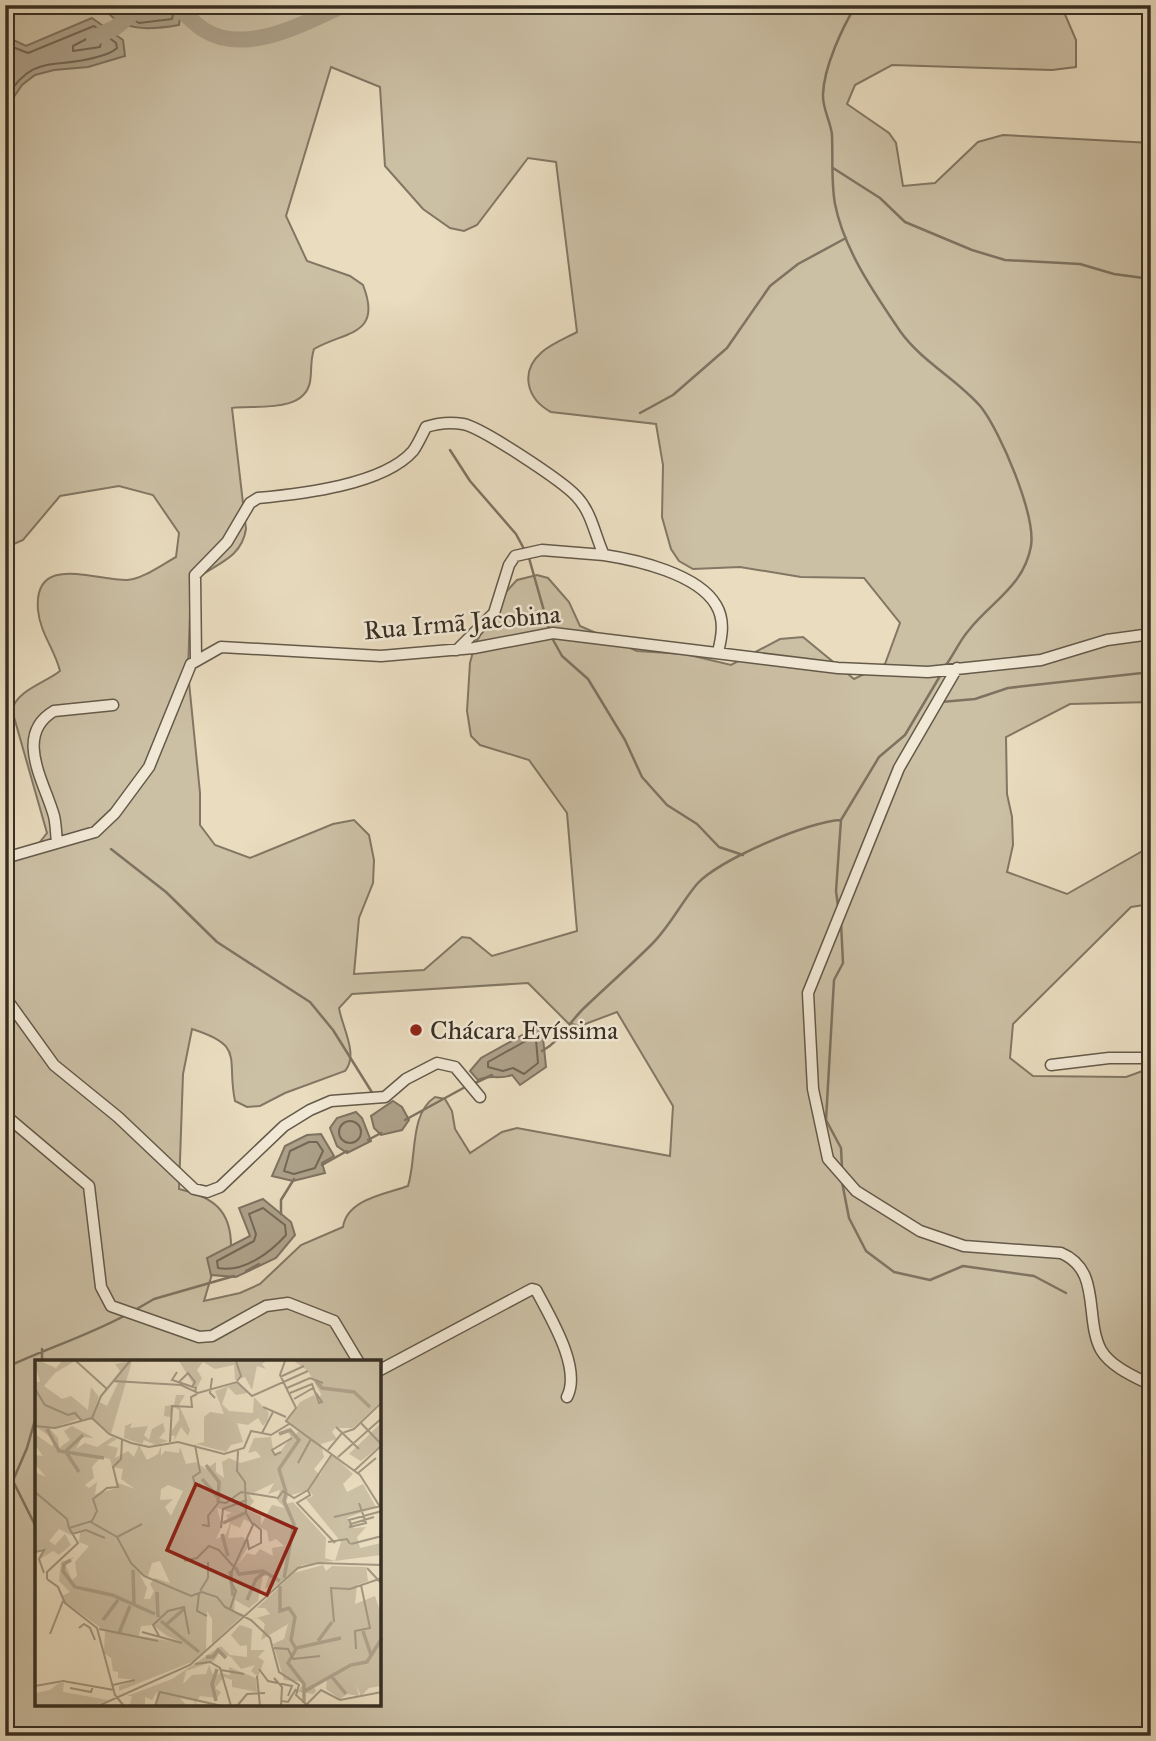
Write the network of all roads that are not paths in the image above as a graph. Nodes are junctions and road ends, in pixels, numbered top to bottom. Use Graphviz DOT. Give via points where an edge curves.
graph roads {
  1 [pos="604,555"];
  2 [pos="1151,634"];
  3 [pos="457,650"];
  4 [pos="718,652"];
  5 [pos="196,661"];
  6 [pos="957,668"];
  7 [pos="113,705"];
  8 [pos="57,843"];
  9 [pos="5,858"];
  10 [pos="5,997"];
  11 [pos="1151,1058"];
  12 [pos="1051,1065"];
  13 [pos="480,1097"];
  14 [pos="5,1115"];
  15 [pos="357,1360"];
  16 [pos="382,1369"];
  17 [pos="1151,1385"];
  18 [pos="567,1397"];
  1 -- 3 [label="street" via="542,550 515,556 494,612"];
  1 -- 4 [label="street" via="641,561 708,595 721,617"];
  1 -- 5 [label="street" via="577,496 539,467 466,424 438,423 426,427 413,451 396,465 318,492 258,498 250,503 227,542 195,575"];
  2 -- 6 [label="street, Rua Irmã Jacobina" via="1107,640 1041,660"];
  3 -- 4 [label="street, Rua Irmã Jacobina" via="553,634"];
  3 -- 5 [label="street, Rua Irmã Jacobina" via="380,656 221,647"];
  4 -- 6 [label="street, Rua Irmã Jacobina" via="889,672"];
  5 -- 8 [label="street" via="149,767 116,813 95,832"];
  6 -- 17 [label="street" via="899,768 808,993 813,1089 828,1159 856,1191 920,1231 964,1247 1060,1253 1074,1259 1087,1280 1102,1352"];
  7 -- 8 [label="street" via="54,711 37,730 32,752 55,818"];
  8 -- 9 [label="street"];
  10 -- 13 [label="street" via="54,1065 118,1117 194,1189 207,1192 220,1187 284,1126 310,1110 331,1101 385,1097 406,1079 437,1063 455,1067"];
  11 -- 12 [label="street"];
  14 -- 15 [label="street" via="89,1186 101,1287 111,1306 199,1337 212,1336 266,1306 289,1303 334,1321"];
  16 -- 18 [label="street" via="532,1289 557,1329 566,1356 572,1378"];
}
